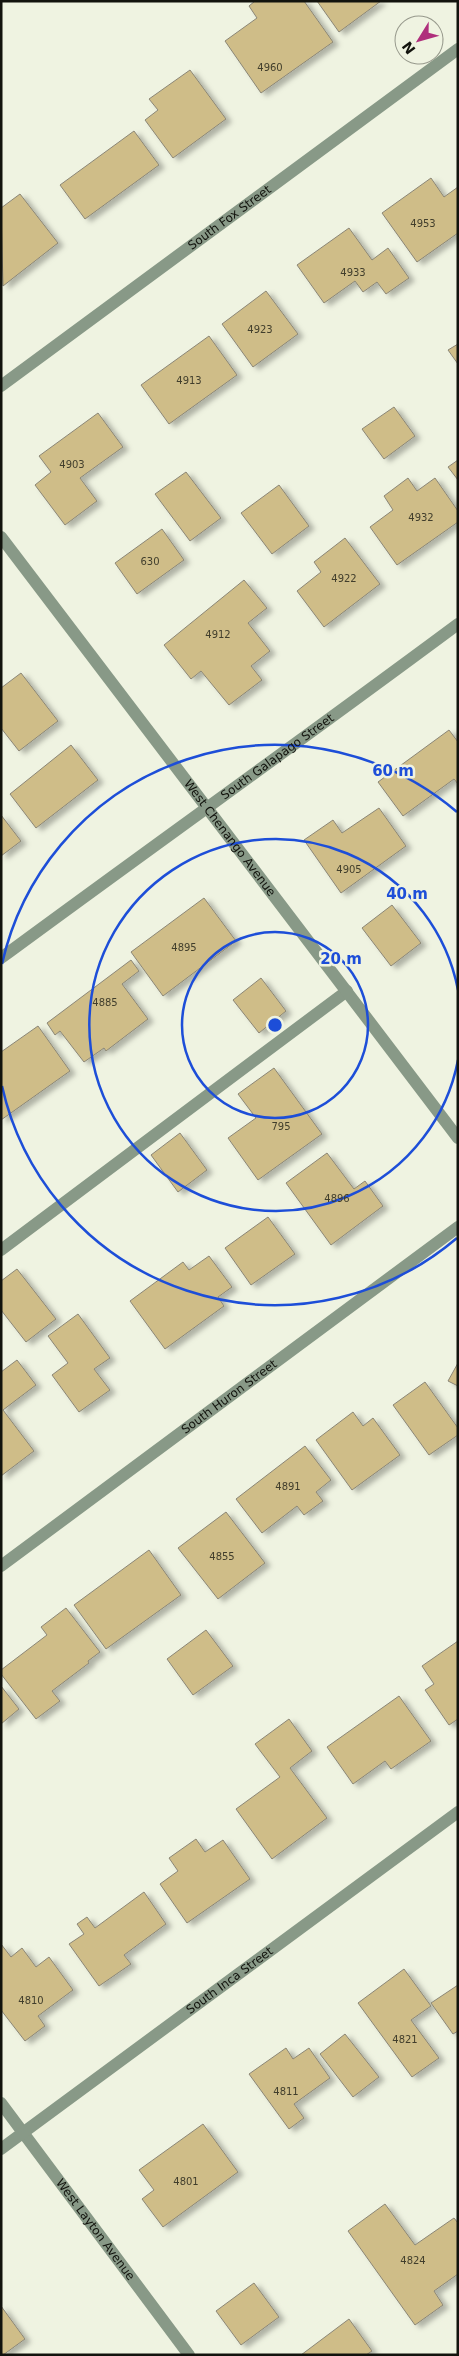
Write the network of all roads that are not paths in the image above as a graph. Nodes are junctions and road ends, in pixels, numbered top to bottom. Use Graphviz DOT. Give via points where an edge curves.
graph roads {
  1 [pos="458,50"];
  2 [pos="1,386"];
  3 [pos="1,537"];
  4 [pos="458,624"];
  5 [pos="206,806"];
  6 [pos="1,958"];
  7 [pos="347,992"];
  8 [pos="458,1138"];
  9 [pos="458,1227"];
  10 [pos="1,1250"];
  11 [pos="1,1566"];
  12 [pos="458,1812"];
  13 [pos="1,2103"];
  14 [pos="23,2133"];
  15 [pos="1,2149"];
  16 [pos="189,2355"];
  1 -- 2 [label="street, South Fox Street"];
  3 -- 5 [label="street, West Chenango Avenue"];
  4 -- 5 [label="street, South Galapago Street"];
  5 -- 6 [label="street, South Galapago Street"];
  5 -- 7 [label="street, West Chenango Avenue"];
  7 -- 8 [label="street, West Chenango Avenue"];
  7 -- 10 [label="street"];
  9 -- 11 [label="street, South Huron Street"];
  12 -- 14 [label="street, South Inca Street"];
  13 -- 14 [label="street, West Layton Avenue"];
  14 -- 15 [label="street, South Inca Street"];
  14 -- 16 [label="street, West Layton Avenue"];
}
